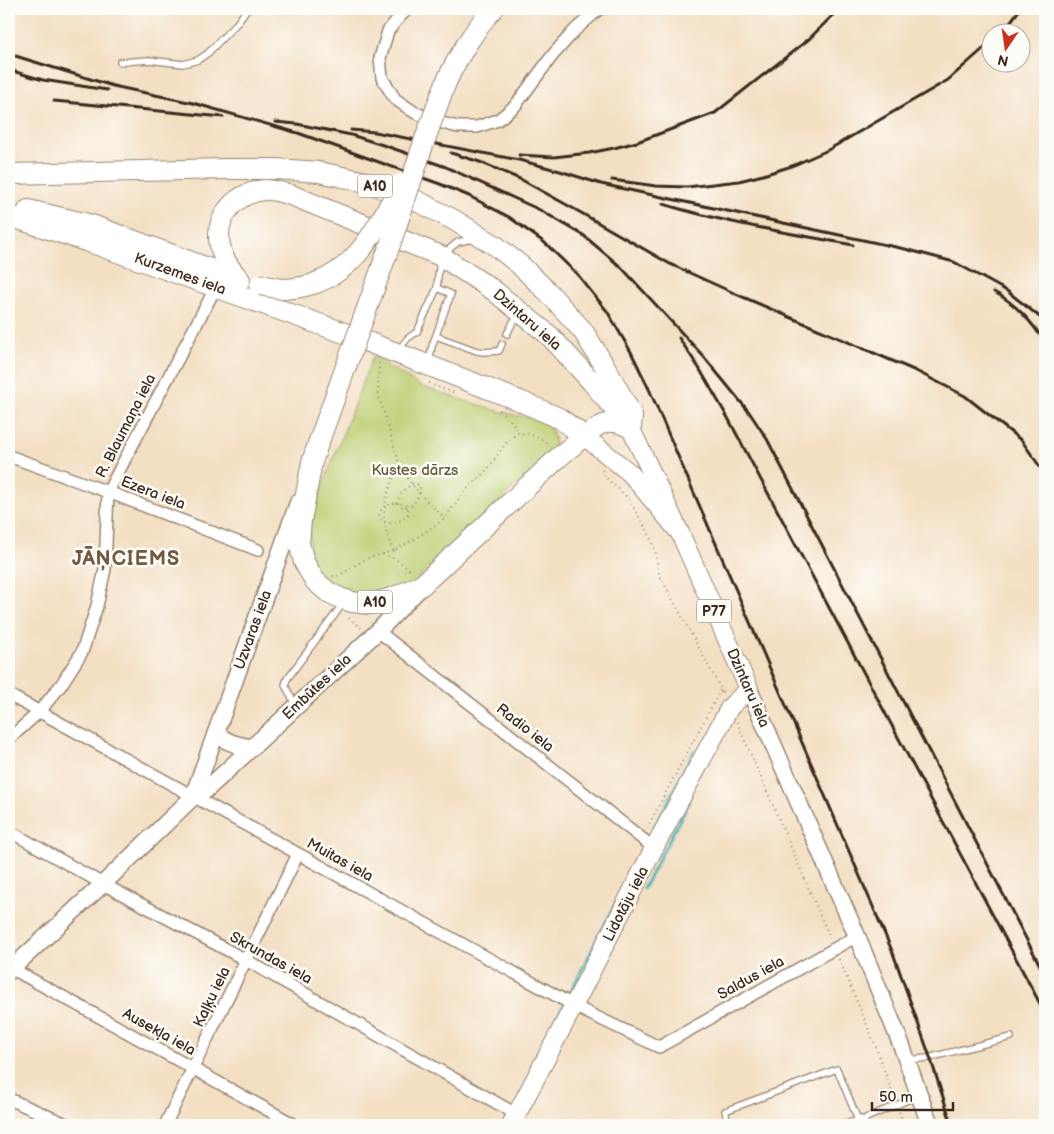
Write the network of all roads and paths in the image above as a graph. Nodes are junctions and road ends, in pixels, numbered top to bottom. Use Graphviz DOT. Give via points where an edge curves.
graph roads {
  1 [pos="247,9"];
  2 [pos="408,9"];
  3 [pos="493,9"];
  4 [pos="599,9"];
  5 [pos="120,62"];
  6 [pos="424,142"];
  7 [pos="9,174"];
  8 [pos="9,205"];
  9 [pos="9,216"];
  10 [pos="496,246"];
  11 [pos="441,256"];
  12 [pos="238,279"];
  13 [pos="216,287"];
  14 [pos="437,288"];
  15 [pos="523,315"];
  16 [pos="507,334"];
  17 [pos="436,336"];
  18 [pos="502,344"];
  19 [pos="388,355"];
  20 [pos="428,366"];
  21 [pos="631,429"];
  22 [pos="584,436"];
  23 [pos="315,453"];
  24 [pos="9,456"];
  25 [pos="559,457"];
  26 [pos="399,463"];
  27 [pos="601,469"];
  28 [pos="412,484"];
  29 [pos="108,492"];
  30 [pos="420,493"];
  31 [pos="399,503"];
  32 [pos="385,506"];
  33 [pos="408,507"];
  34 [pos="445,518"];
  35 [pos="384,522"];
  36 [pos="680,533"];
  37 [pos="258,550"];
  38 [pos="394,551"];
  39 [pos="383,554"];
  40 [pos="329,576"];
  41 [pos="423,585"];
  42 [pos="339,609"];
  43 [pos="374,634"];
  44 [pos="721,689"];
  45 [pos="748,689"];
  46 [pos="9,696"];
  47 [pos="296,706"];
  48 [pos="730,707"];
  49 [pos="39,712"];
  50 [pos="216,733"];
  51 [pos="9,740"];
  52 [pos="251,748"];
  53 [pos="193,797"];
  54 [pos="647,828"];
  55 [pos="9,831"];
  56 [pos="654,848"];
  57 [pos="298,854"];
  58 [pos="103,884"];
  59 [pos="858,936"];
  60 [pos="835,949"];
  61 [pos="246,960"];
  62 [pos="10,969"];
  63 [pos="574,1005"];
  64 [pos="1011,1036"];
  65 [pos="659,1047"];
  66 [pos="907,1060"];
  67 [pos="193,1068"];
  68 [pos="919,1095"];
  69 [pos="9,1099"];
  70 [pos="897,1105"];
  71 [pos="514,1120"];
  72 [pos="861,1123"];
  73 [pos="68,1125"];
  74 [pos="165,1125"];
  75 [pos="295,1125"];
  76 [pos="729,1125"];
  77 [pos="843,1125"];
  78 [pos="904,1125"];
  79 [pos="930,1125"];
  1 -- 5 [label="lane" via="198,60 183,64 149,60"];
  2 -- 4 [label="street" via="388,31 380,58 382,78 395,99 414,112 458,127 477,127 498,120 515,106 552,56"];
  3 -- 6 [label="highway, A10, bridge" via="464,51 443,90"];
  6 -- 12 [label="highway, A10, bridge" via="368,241 353,260 337,272 322,281 284,289"];
  6 -- 23 [label="highway, A10, bridge"];
  7 -- 10 [label="highway, A10" via="227,169 319,172 366,182 415,200"];
  8 -- 12 [label="highway, A10" via="92,225"];
  9 -- 13 [label="highway, Kurzemes iela"];
  10 -- 11 [label="lane" via="472,239 458,242"];
  10 -- 21 [label="highway, A10" via="549,293 583,331 632,415"];
  11 -- 12 [label="highway, Dzintaru iela" via="291,195 266,190 243,196 230,206 219,226 222,254"];
  11 -- 14 [label="lane"];
  11 -- 15 [label="highway, Dzintaru iela" via="493,290"];
  13 -- 19 [label="highway, Kurzemes iela" via="350,335"];
  13 -- 29 [label="street, R. Blaumaņa iela"];
  14 -- 17 [label="lane" via="451,294"];
  14 -- 19 [label="lane" via="417,332"];
  15 -- 16 [label="lane" via="513,322"];
  15 -- 21 [label="highway, Dzintaru iela" via="550,336"];
  17 -- 18 [label="lane" via="484,352 499,351"];
  17 -- 20 [label="lane"];
  19 -- 20 [label="highway, Kurzemes iela"];
  19 -- 26 [label="path" via="378,394"];
  20 -- 22 [label="highway, Kurzemes iela" via="559,418"];
  21 -- 22 [label="main road, Embūtes iela" via="609,423 597,426"];
  21 -- 36 [label="main road, Dzintaru iela / P77"];
  22 -- 25 [label="highway, Embūtes iela / A10"];
  22 -- 36 [label="main road, P77" via="630,473"];
  23 -- 41 [label="highway, A10" via="299,542 304,562 315,581 340,598 369,604"];
  23 -- 50 [label="street, Uzvaras iela"];
  24 -- 29 [label="street, Ezera iela"];
  25 -- 34 [label="path" via="536,435 518,434 506,443"];
  25 -- 41 [label="highway, Embūtes iela / A10"];
  26 -- 28 [label="path"];
  26 -- 32 [label="path"];
  27 -- 44 [label="path" via="628,498 648,534 659,574"];
  28 -- 30 [label="path"];
  28 -- 31 [label="path" via="403,491"];
  29 -- 37 [label="street, Ezera iela"];
  29 -- 49 [label="street, R. Blaumaņa iela" via="105,569 97,606 82,652"];
  30 -- 33 [label="path"];
  30 -- 34 [label="path"];
  31 -- 32 [label="path"];
  31 -- 33 [label="path"];
  32 -- 35 [label="path"];
  32 -- 35 [label="path" via="379,513"];
  33 -- 35 [label="path" via="408,514 400,521"];
  34 -- 38 [label="path"];
  35 -- 38 [label="path"];
  36 -- 45 [label="main road, Dzintaru iela / P77"];
  38 -- 39 [label="path"];
  39 -- 40 [label="path" via="364,560 336,577"];
  39 -- 41 [label="path" via="404,565"];
  41 -- 43 [label="street, Embūtes iela"];
  42 -- 43 [label="path"];
  42 -- 47 [label="lane" via="286,679 285,685"];
  43 -- 47 [label="street, Embūtes iela"];
  43 -- 56 [label="street, Radio iela"];
  44 -- 48 [label="path"];
  44 -- 54 [label="path"];
  45 -- 48 [label="main road, Lidotāju iela"];
  45 -- 59 [label="street, Dzintaru iela / P77"];
  46 -- 49 [label="street, Muitas iela"];
  47 -- 52 [label="street, Embūtes iela"];
  48 -- 56 [label="main road, Lidotāju iela"];
  48 -- 60 [label="path"];
  49 -- 51 [label="street, R. Blaumaņa iela"];
  49 -- 53 [label="street, Muitas iela"];
  50 -- 52 [label="street" via="225,740"];
  50 -- 53 [label="street, Uzvaras iela"];
  52 -- 53 [label="street, Embūtes iela" via="206,790"];
  53 -- 57 [label="street, Muitas iela"];
  53 -- 58 [label="street, Embūtes iela"];
  55 -- 58 [label="street, Skrundas iela"];
  56 -- 63 [label="main road, Lidotāju iela"];
  57 -- 61 [label="street, Kaļķu iela"];
  57 -- 63 [label="street, Muitas iela"];
  58 -- 61 [label="street, Skrundas iela"];
  58 -- 62 [label="street, Embūtes iela"];
  59 -- 60 [label="street, Saldus iela"];
  59 -- 66 [label="street, Dzintaru iela / P77"];
  60 -- 65 [label="street, Saldus iela"];
  60 -- 70 [label="path"];
  61 -- 67 [label="street, Kaļķu iela"];
  61 -- 71 [label="street, Skrundas iela"];
  62 -- 67 [label="street, Ausekļa iela"];
  63 -- 65 [label="street, Muitas iela"];
  63 -- 71 [label="main road, Lidotāju iela"];
  64 -- 66 [label="lane" via="928,1058"];
  66 -- 68 [label="street, Dzintaru iela / P77"];
  67 -- 74 [label="street, Kaļķu iela"];
  67 -- 75 [label="street, Ausekļa iela"];
  68 -- 70 [label="lane"];
  68 -- 79 [label="street, Dzintaru iela / P77"];
  69 -- 73 [label="street"];
  70 -- 72 [label="lane"];
  70 -- 78 [label="path"];
  72 -- 76 [label="lane" via="837,1069 725,1111"];
  72 -- 77 [label="lane"];
}
